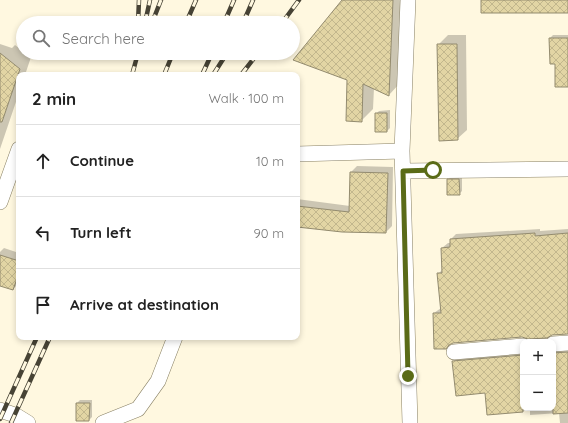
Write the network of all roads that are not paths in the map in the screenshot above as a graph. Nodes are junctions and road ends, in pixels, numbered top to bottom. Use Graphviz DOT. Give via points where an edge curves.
graph roads {
  1 [pos="408,0"];
  2 [pos="402,151"];
  3 [pos="300,154"];
  4 [pos="16,157"];
  5 [pos="568,169"];
  6 [pos="403,171"];
  7 [pos="0,202"];
  8 [pos="174,340"];
  9 [pos="568,342"];
  10 [pos="556,344"];
  11 [pos="520,346"];
  12 [pos="454,352"];
  13 [pos="0,410"];
  14 [pos="28,423"];
  15 [pos="103,423"];
  16 [pos="410,423"];
  1 -- 2 [label="lane"];
  2 -- 3 [label="lane"];
  2 -- 6 [label="lane"];
  4 -- 7 [label="lane"];
  5 -- 6 [label="lane"];
  6 -- 16 [label="lane"];
  8 -- 15 [label="lane" via="158,381 138,409"];
  9 -- 10 [label="lane"];
  11 -- 12 [label="lane"];
  13 -- 14 [label="lane"];
}
